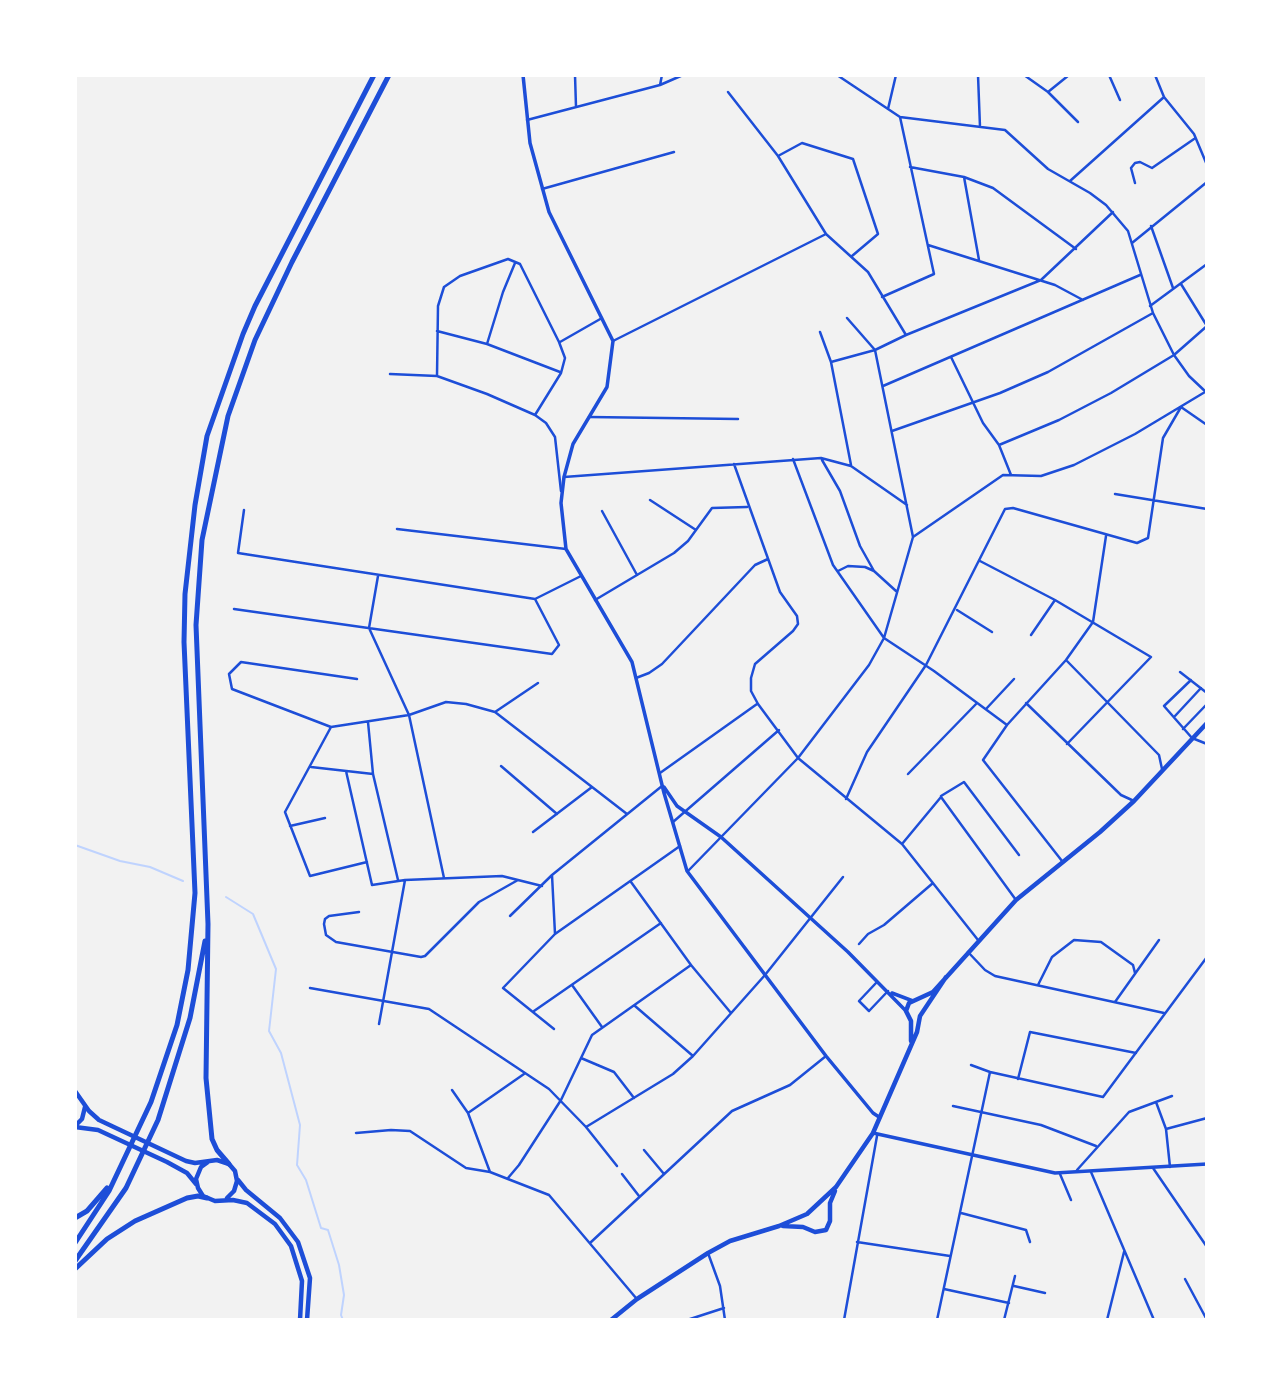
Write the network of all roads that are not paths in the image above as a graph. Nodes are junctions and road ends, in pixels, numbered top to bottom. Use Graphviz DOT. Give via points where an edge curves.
graph roads {
  1 [pos="374,75"];
  2 [pos="389,75"];
  3 [pos="523,75"];
  4 [pos="575,75"];
  5 [pos="662,75"];
  6 [pos="683,75"];
  7 [pos="837,75"];
  8 [pos="895,75"];
  9 [pos="978,75"];
  10 [pos="1024,75"];
  11 [pos="1069,75"];
  12 [pos="1109,75"];
  13 [pos="1156,75"];
  14 [pos="660,85"];
  15 [pos="728,92"];
  16 [pos="1048,92"];
  17 [pos="1164,97"];
  18 [pos="1120,100"];
  19 [pos="576,107"];
  20 [pos="888,109"];
  21 [pos="900,117"];
  22 [pos="527,120"];
  23 [pos="1078,122"];
  24 [pos="980,127"];
  25 [pos="1196,138"];
  26 [pos="674,152"];
  27 [pos="778,156"];
  28 [pos="1207,165"];
  29 [pos="910,167"];
  30 [pos="964,177"];
  31 [pos="1069,181"];
  32 [pos="1207,182"];
  33 [pos="1135,183"];
  34 [pos="542,190"];
  35 [pos="1113,212"];
  36 [pos="1151,226"];
  37 [pos="825,234"];
  38 [pos="1132,243"];
  39 [pos="927,245"];
  40 [pos="1076,249"];
  41 [pos="851,257"];
  42 [pos="979,260"];
  43 [pos="516,262"];
  44 [pos="1207,264"];
  45 [pos="1140,275"];
  46 [pos="1041,280"];
  47 [pos="1181,283"];
  48 [pos="1173,288"];
  49 [pos="882,297"];
  50 [pos="1083,300"];
  51 [pos="1150,306"];
  52 [pos="1153,313"];
  53 [pos="603,317"];
  54 [pos="848,318"];
  55 [pos="1207,326"];
  56 [pos="438,331"];
  57 [pos="820,332"];
  58 [pos="906,335"];
  59 [pos="613,341"];
  60 [pos="559,342"];
  61 [pos="487,344"];
  62 [pos="875,350"];
  63 [pos="1174,355"];
  64 [pos="951,356"];
  65 [pos="831,362"];
  66 [pos="561,373"];
  67 [pos="390,374"];
  68 [pos="437,376"];
  69 [pos="883,386"];
  70 [pos="1206,392"];
  71 [pos="973,403"];
  72 [pos="1181,407"];
  73 [pos="534,415"];
  74 [pos="589,417"];
  75 [pos="738,419"];
  76 [pos="1207,425"];
  77 [pos="892,431"];
  78 [pos="999,445"];
  79 [pos="821,458"];
  80 [pos="793,459"];
  81 [pos="734,464"];
  82 [pos="851,466"];
  83 [pos="1012,475"];
  84 [pos="565,477"];
  85 [pos="561,494"];
  86 [pos="1115,494"];
  87 [pos="650,500"];
  88 [pos="1154,501"];
  89 [pos="907,505"];
  90 [pos="748,507"];
  91 [pos="1207,509"];
  92 [pos="244,510"];
  93 [pos="601,511"];
  94 [pos="397,529"];
  95 [pos="696,530"];
  96 [pos="1106,536"];
  97 [pos="913,537"];
  98 [pos="566,549"];
  99 [pos="768,559"];
  100 [pos="980,561"];
  101 [pos="874,570"];
  102 [pos="838,571"];
  103 [pos="379,575"];
  104 [pos="637,575"];
  105 [pos="581,576"];
  106 [pos="896,591"];
  107 [pos="536,599"];
  108 [pos="595,600"];
  109 [pos="1055,600"];
  110 [pos="234,609"];
  111 [pos="955,609"];
  112 [pos="1093,622"];
  113 [pos="369,628"];
  114 [pos="992,632"];
  115 [pos="1031,635"];
  116 [pos="884,638"];
  117 [pos="1066,660"];
  118 [pos="926,665"];
  119 [pos="1180,672"];
  120 [pos="636,678"];
  121 [pos="357,679"];
  122 [pos="1014,679"];
  123 [pos="1191,680"];
  124 [pos="538,683"];
  125 [pos="1201,688"];
  126 [pos="1207,693"];
  127 [pos="1108,701"];
  128 [pos="977,702"];
  129 [pos="1026,703"];
  130 [pos="758,704"];
  131 [pos="1207,704"];
  132 [pos="986,709"];
  133 [pos="495,712"];
  134 [pos="409,715"];
  135 [pos="1174,718"];
  136 [pos="368,722"];
  137 [pos="1207,723"];
  138 [pos="1007,725"];
  139 [pos="331,727"];
  140 [pos="1183,729"];
  141 [pos="779,730"];
  142 [pos="1192,738"];
  143 [pos="1068,744"];
  144 [pos="1207,744"];
  145 [pos="798,758"];
  146 [pos="501,766"];
  147 [pos="311,767"];
  148 [pos="1162,769"];
  149 [pos="346,771"];
  150 [pos="660,773"];
  151 [pos="373,774"];
  152 [pos="908,774"];
  153 [pos="663,785"];
  154 [pos="592,787"];
  155 [pos="941,797"];
  156 [pos="846,799"];
  157 [pos="1134,800"];
  158 [pos="685,812"];
  159 [pos="557,814"];
  160 [pos="627,814"];
  161 [pos="325,818"];
  162 [pos="673,822"];
  163 [pos="290,826"];
  164 [pos="533,832"];
  165 [pos="721,837"];
  166 [pos="902,844"];
  167 [pos="680,846"];
  168 [pos="1019,855"];
  169 [pos="367,862"];
  170 [pos="1063,862"];
  171 [pos="687,871"];
  172 [pos="552,875"];
  173 [pos="843,877"];
  174 [pos="444,878"];
  175 [pos="405,880"];
  176 [pos="518,880"];
  177 [pos="398,881"];
  178 [pos="631,882"];
  179 [pos="933,883"];
  180 [pos="542,886"];
  181 [pos="1016,900"];
  182 [pos="359,912"];
  183 [pos="510,916"];
  184 [pos="810,918"];
  185 [pos="661,923"];
  186 [pos="208,924"];
  187 [pos="555,934"];
  188 [pos="978,940"];
  189 [pos="1158,940"];
  190 [pos="859,944"];
  191 [pos="968,952"];
  192 [pos="392,953"];
  193 [pos="1207,957"];
  194 [pos="691,965"];
  195 [pos="1135,973"];
  196 [pos="765,975"];
  197 [pos="946,977"];
  198 [pos="878,981"];
  199 [pos="572,985"];
  200 [pos="1038,985"];
  201 [pos="310,988"];
  202 [pos="888,991"];
  203 [pos="383,1001"];
  204 [pos="915,1001"];
  205 [pos="1115,1002"];
  206 [pos="635,1006"];
  207 [pos="534,1010"];
  208 [pos="923,1010"];
  209 [pos="731,1013"];
  210 [pos="908,1013"];
  211 [pos="1164,1013"];
  212 [pos="920,1016"];
  213 [pos="379,1024"];
  214 [pos="554,1029"];
  215 [pos="603,1029"];
  216 [pos="911,1045"];
  217 [pos="1136,1053"];
  218 [pos="693,1056"];
  219 [pos="826,1056"];
  220 [pos="581,1058"];
  221 [pos="971,1065"];
  222 [pos="990,1072"];
  223 [pos="524,1074"];
  224 [pos="1018,1079"];
  225 [pos="452,1090"];
  226 [pos="76,1091"];
  227 [pos="1172,1096"];
  228 [pos="634,1098"];
  229 [pos="561,1100"];
  230 [pos="84,1102"];
  231 [pos="1156,1102"];
  232 [pos="953,1106"];
  233 [pos="980,1112"];
  234 [pos="468,1113"];
  235 [pos="880,1117"];
  236 [pos="1207,1118"];
  237 [pos="75,1126"];
  238 [pos="586,1127"];
  239 [pos="1166,1129"];
  240 [pos="356,1133"];
  241 [pos="875,1135"];
  242 [pos="1097,1146"];
  243 [pos="644,1150"];
  244 [pos="971,1156"];
  245 [pos="208,1162"];
  246 [pos="229,1164"];
  247 [pos="1206,1165"];
  248 [pos="617,1166"];
  249 [pos="1170,1167"];
  250 [pos="1153,1168"];
  251 [pos="119,1171"];
  252 [pos="234,1171"];
  253 [pos="1090,1171"];
  254 [pos="490,1172"];
  255 [pos="1060,1173"];
  256 [pos="1075,1173"];
  257 [pos="622,1174"];
  258 [pos="664,1174"];
  259 [pos="508,1178"];
  260 [pos="198,1188"];
  261 [pos="836,1188"];
  262 [pos="639,1197"];
  263 [pos="207,1198"];
  264 [pos="223,1200"];
  265 [pos="1071,1200"];
  266 [pos="815,1209"];
  267 [pos="961,1213"];
  268 [pos="807,1214"];
  269 [pos="828,1215"];
  270 [pos="75,1218"];
  271 [pos="779,1226"];
  272 [pos="808,1229"];
  273 [pos="858,1242"];
  274 [pos="1030,1242"];
  275 [pos="75,1243"];
  276 [pos="590,1243"];
  277 [pos="1207,1247"];
  278 [pos="1124,1251"];
  279 [pos="708,1253"];
  280 [pos="950,1256"];
  281 [pos="75,1261"];
  282 [pos="75,1269"];
  283 [pos="1016,1276"];
  284 [pos="1185,1279"];
  285 [pos="1013,1286"];
  286 [pos="944,1289"];
  287 [pos="1045,1293"];
  288 [pos="637,1299"];
  289 [pos="1009,1303"];
  290 [pos="724,1308"];
  291 [pos="300,1320"];
  292 [pos="307,1320"];
  293 [pos="611,1320"];
  294 [pos="687,1320"];
  295 [pos="725,1320"];
  296 [pos="844,1320"];
  297 [pos="937,1320"];
  298 [pos="1004,1320"];
  299 [pos="1107,1320"];
  300 [pos="1154,1320"];
  301 [pos="1207,1320"];
  1 -- 251 [label="highway" via="255,306 207,436 184,594 195,893 188,970 177,1025 151,1102"];
  2 -- 186 [label="highway" via="259,329 228,416 214,475 202,540 196,625"];
  3 -- 22 [label="street"];
  4 -- 19 [label="street"];
  5 -- 14 [label="street"];
  6 -- 14 [label="street"];
  7 -- 20 [label="street"];
  8 -- 20 [label="street"];
  9 -- 24 [label="street"];
  10 -- 16 [label="street"];
  11 -- 16 [label="street"];
  12 -- 18 [label="street"];
  13 -- 17 [label="street"];
  14 -- 19 [label="street"];
  15 -- 27 [label="street"];
  16 -- 23 [label="street"];
  17 -- 25 [label="street"];
  17 -- 31 [label="street"];
  19 -- 22 [label="street"];
  20 -- 21 [label="street"];
  21 -- 24 [label="street"];
  21 -- 29 [label="street"];
  22 -- 34 [label="street"];
  24 -- 31 [label="street" via="1005,130 1048,169"];
  25 -- 28 [label="street"];
  25 -- 33 [label="street" via="1152,168 1135,163"];
  26 -- 34 [label="street"];
  27 -- 37 [label="street"];
  27 -- 41 [label="street" via="802,143 853,159 878,234"];
  29 -- 30 [label="street"];
  29 -- 39 [label="street"];
  30 -- 40 [label="street" via="993,188"];
  30 -- 42 [label="street"];
  31 -- 35 [label="street"];
  32 -- 36 [label="street"];
  34 -- 53 [label="street" via="552,219"];
  35 -- 38 [label="street"];
  35 -- 40 [label="street"];
  36 -- 38 [label="street"];
  36 -- 48 [label="street"];
  37 -- 41 [label="street"];
  37 -- 59 [label="street"];
  38 -- 45 [label="street"];
  39 -- 42 [label="street"];
  39 -- 49 [label="street" via="934,274"];
  40 -- 46 [label="street"];
  41 -- 49 [label="street" via="868,272"];
  42 -- 46 [label="street"];
  43 -- 56 [label="street" via="508,259 460,276 444,287"];
  43 -- 60 [label="street"];
  43 -- 61 [label="street"];
  44 -- 47 [label="street"];
  45 -- 50 [label="street"];
  45 -- 51 [label="street"];
  46 -- 50 [label="street"];
  46 -- 58 [label="street"];
  47 -- 48 [label="street"];
  47 -- 55 [label="street"];
  48 -- 51 [label="street"];
  49 -- 58 [label="street"];
  50 -- 64 [label="street"];
  51 -- 52 [label="street"];
  52 -- 63 [label="street"];
  52 -- 71 [label="street" via="1048,372"];
  53 -- 59 [label="street"];
  53 -- 60 [label="street"];
  54 -- 62 [label="street"];
  55 -- 63 [label="street"];
  56 -- 61 [label="street"];
  56 -- 68 [label="street"];
  57 -- 65 [label="street"];
  58 -- 62 [label="street"];
  59 -- 74 [label="street" via="607,387"];
  60 -- 66 [label="street" via="565,358"];
  61 -- 66 [label="street"];
  62 -- 65 [label="street"];
  62 -- 69 [label="street"];
  63 -- 70 [label="street"];
  63 -- 78 [label="street" via="1074,412"];
  64 -- 69 [label="street"];
  64 -- 71 [label="street"];
  65 -- 82 [label="street"];
  66 -- 73 [label="street"];
  67 -- 68 [label="street"];
  68 -- 73 [label="street"];
  69 -- 77 [label="street"];
  70 -- 72 [label="street"];
  71 -- 77 [label="street"];
  71 -- 78 [label="street"];
  72 -- 76 [label="street"];
  72 -- 83 [label="street" via="1074,465 1041,476"];
  72 -- 88 [label="street" via="1163,438"];
  73 -- 85 [label="street" via="551,427 555,437"];
  74 -- 75 [label="street"];
  74 -- 84 [label="street" via="573,444"];
  77 -- 89 [label="street"];
  78 -- 83 [label="street"];
  79 -- 80 [label="street"];
  79 -- 82 [label="street"];
  79 -- 101 [label="street"];
  80 -- 81 [label="street"];
  80 -- 102 [label="street"];
  81 -- 84 [label="street"];
  81 -- 90 [label="street"];
  82 -- 89 [label="street"];
  83 -- 97 [label="street" via="999,478"];
  84 -- 85 [label="street"];
  85 -- 98 [label="street"];
  86 -- 88 [label="street"];
  87 -- 95 [label="street"];
  88 -- 91 [label="street"];
  88 -- 96 [label="street" via="1148,538 1137,543"];
  89 -- 97 [label="street"];
  90 -- 95 [label="street" via="712,508"];
  90 -- 99 [label="street"];
  92 -- 103 [label="street" via="239,553"];
  93 -- 104 [label="street"];
  94 -- 98 [label="street"];
  95 -- 104 [label="street" via="674,553"];
  96 -- 100 [label="street" via="1008,508"];
  96 -- 112 [label="street"];
  97 -- 106 [label="street"];
  98 -- 105 [label="street"];
  99 -- 120 [label="street" via="755,565 662,664"];
  99 -- 130 [label="street" via="799,624 755,664 751,691"];
  100 -- 109 [label="street"];
  100 -- 111 [label="street"];
  101 -- 102 [label="street" via="855,565"];
  101 -- 106 [label="street"];
  102 -- 116 [label="street"];
  103 -- 107 [label="street"];
  103 -- 113 [label="street"];
  104 -- 108 [label="street"];
  105 -- 107 [label="street"];
  105 -- 108 [label="street"];
  106 -- 116 [label="street"];
  107 -- 113 [label="street" via="559,645 552,654"];
  108 -- 120 [label="street" via="630,657"];
  109 -- 112 [label="street"];
  109 -- 115 [label="street"];
  110 -- 113 [label="street"];
  111 -- 114 [label="street"];
  111 -- 118 [label="street"];
  112 -- 117 [label="street"];
  112 -- 127 [label="street" via="1151,657"];
  113 -- 134 [label="street"];
  116 -- 118 [label="street"];
  116 -- 145 [label="street" via="870,665"];
  117 -- 127 [label="street"];
  117 -- 129 [label="street"];
  118 -- 128 [label="street"];
  118 -- 156 [label="street" via="867,752"];
  119 -- 123 [label="street"];
  120 -- 150 [label="street"];
  121 -- 139 [label="street" via="241,662 229,674 232,689"];
  122 -- 132 [label="street"];
  123 -- 125 [label="street"];
  123 -- 135 [label="street" via="1164,706"];
  124 -- 133 [label="street"];
  125 -- 126 [label="street"];
  125 -- 135 [label="street"];
  127 -- 143 [label="street"];
  127 -- 148 [label="street" via="1160,755"];
  128 -- 132 [label="street"];
  128 -- 152 [label="street"];
  129 -- 138 [label="street"];
  129 -- 143 [label="street"];
  130 -- 141 [label="street"];
  130 -- 150 [label="street"];
  131 -- 140 [label="street"];
  132 -- 138 [label="street"];
  133 -- 134 [label="street" via="446,702"];
  133 -- 154 [label="street"];
  134 -- 136 [label="street"];
  134 -- 174 [label="street"];
  135 -- 140 [label="street"];
  136 -- 139 [label="street"];
  136 -- 151 [label="street"];
  137 -- 142 [label="main road"];
  138 -- 170 [label="street" via="983,760"];
  139 -- 147 [label="street"];
  140 -- 142 [label="street"];
  141 -- 145 [label="street"];
  141 -- 158 [label="street"];
  142 -- 144 [label="street"];
  142 -- 148 [label="main road"];
  143 -- 157 [label="street" via="1121,795"];
  145 -- 156 [label="street"];
  145 -- 165 [label="street"];
  146 -- 159 [label="street"];
  147 -- 149 [label="street"];
  147 -- 163 [label="street" via="285,812"];
  148 -- 157 [label="main road"];
  149 -- 151 [label="street"];
  149 -- 169 [label="street"];
  150 -- 153 [label="street"];
  151 -- 177 [label="street"];
  153 -- 158 [label="street"];
  153 -- 160 [label="street"];
  153 -- 162 [label="street"];
  154 -- 159 [label="street"];
  154 -- 160 [label="street"];
  155 -- 166 [label="street"];
  155 -- 168 [label="street" via="964,782"];
  155 -- 181 [label="street"];
  156 -- 166 [label="street"];
  157 -- 170 [label="main road"];
  158 -- 162 [label="street"];
  158 -- 165 [label="street"];
  159 -- 164 [label="street"];
  160 -- 172 [label="street"];
  161 -- 163 [label="street"];
  162 -- 167 [label="street"];
  163 -- 169 [label="street" via="310,876"];
  165 -- 171 [label="street"];
  165 -- 184 [label="street"];
  166 -- 179 [label="street"];
  167 -- 171 [label="street"];
  167 -- 178 [label="street"];
  169 -- 177 [label="street" via="372,885"];
  170 -- 181 [label="main road"];
  171 -- 196 [label="street"];
  172 -- 180 [label="street"];
  172 -- 187 [label="street"];
  173 -- 184 [label="street"];
  174 -- 175 [label="street"];
  174 -- 176 [label="street" via="502,876"];
  175 -- 177 [label="street"];
  175 -- 192 [label="street"];
  176 -- 180 [label="street"];
  176 -- 192 [label="street" via="479,902 425,956"];
  178 -- 185 [label="street"];
  178 -- 187 [label="street"];
  179 -- 188 [label="street"];
  179 -- 190 [label="street"];
  180 -- 183 [label="street"];
  181 -- 188 [label="main road"];
  182 -- 192 [label="street" via="329,916 324,924 326,935 336,942"];
  184 -- 196 [label="street"];
  184 -- 198 [label="street"];
  185 -- 194 [label="street"];
  185 -- 199 [label="street"];
  186 -- 246 [label="highway" via="205,1044 209,1119 212,1139"];
  186 -- 281 [label="highway" via="190,1018 158,1120 126,1188"];
  187 -- 207 [label="street" via="503,988"];
  188 -- 191 [label="main road"];
  189 -- 195 [label="street"];
  191 -- 197 [label="main road"];
  191 -- 200 [label="street" via="995,976"];
  192 -- 203 [label="street"];
  193 -- 211 [label="street"];
  194 -- 206 [label="street"];
  194 -- 209 [label="street"];
  195 -- 200 [label="street" via="1133,965 1103,943 1074,940 1052,957"];
  195 -- 205 [label="street"];
  196 -- 209 [label="street"];
  196 -- 219 [label="street"];
  197 -- 204 [label="main road" via="933,992"];
  197 -- 208 [label="main road"];
  198 -- 202 [label="street"];
  198 -- 202 [label="street" via="859,1001 869,1011"];
  199 -- 207 [label="street"];
  199 -- 215 [label="street"];
  200 -- 205 [label="street"];
  201 -- 203 [label="street"];
  202 -- 204 [label="street"];
  202 -- 210 [label="street"];
  203 -- 213 [label="street"];
  203 -- 223 [label="street" via="429,1009"];
  204 -- 208 [label="main road"];
  204 -- 210 [label="main road" via="909,1003"];
  205 -- 211 [label="street"];
  206 -- 215 [label="street"];
  206 -- 218 [label="street"];
  207 -- 214 [label="street"];
  208 -- 212 [label="main road"];
  209 -- 218 [label="street"];
  210 -- 212 [label="main road"];
  210 -- 216 [label="main road"];
  211 -- 217 [label="street"];
  212 -- 216 [label="main road"];
  215 -- 220 [label="street" via="592,1035"];
  216 -- 235 [label="main road"];
  217 -- 224 [label="street" via="1103,1097"];
  217 -- 224 [label="street" via="1030,1032"];
  218 -- 228 [label="street"];
  219 -- 235 [label="street"];
  219 -- 258 [label="street" via="790,1085 732,1111"];
  220 -- 228 [label="street" via="614,1072"];
  220 -- 229 [label="street"];
  221 -- 222 [label="street"];
  222 -- 224 [label="street"];
  222 -- 233 [label="street"];
  223 -- 229 [label="street"];
  223 -- 234 [label="street"];
  225 -- 234 [label="street"];
  226 -- 230 [label="main road"];
  227 -- 231 [label="street"];
  228 -- 238 [label="street"];
  229 -- 238 [label="street"];
  229 -- 259 [label="street"];
  230 -- 237 [label="main road" via="84,1115"];
  230 -- 245 [label="main road" via="94,1116 111,1125 192,1163"];
  231 -- 239 [label="street"];
  231 -- 242 [label="street" via="1129,1112"];
  232 -- 233 [label="street"];
  233 -- 242 [label="street" via="1041,1125"];
  233 -- 244 [label="street"];
  234 -- 254 [label="street"];
  235 -- 241 [label="main road"];
  236 -- 239 [label="street"];
  237 -- 260 [label="main road" via="107,1134 166,1162 187,1173"];
  238 -- 248 [label="street"];
  239 -- 249 [label="street"];
  240 -- 254 [label="street" via="410,1131 466,1168"];
  241 -- 244 [label="street"];
  241 -- 261 [label="main road"];
  241 -- 273 [label="street"];
  242 -- 256 [label="street"];
  243 -- 258 [label="street"];
  244 -- 255 [label="street"];
  244 -- 267 [label="street"];
  245 -- 246 [label="main road"];
  245 -- 260 [label="main road" via="197,1175"];
  246 -- 252 [label="main road"];
  247 -- 249 [label="street"];
  249 -- 250 [label="street"];
  250 -- 253 [label="street"];
  250 -- 277 [label="street"];
  251 -- 270 [label="highway" via="92,1206"];
  251 -- 275 [label="highway"];
  252 -- 264 [label="main road" via="236,1186"];
  252 -- 292 [label="main road" via="246,1190 280,1218 298,1242 310,1278"];
  253 -- 256 [label="street"];
  253 -- 278 [label="street"];
  254 -- 259 [label="street"];
  255 -- 256 [label="street"];
  255 -- 265 [label="street"];
  257 -- 262 [label="street"];
  258 -- 262 [label="street"];
  259 -- 276 [label="street" via="549,1195"];
  260 -- 263 [label="main road"];
  261 -- 266 [label="main road"];
  261 -- 269 [label="main road"];
  262 -- 276 [label="street"];
  263 -- 264 [label="main road"];
  263 -- 282 [label="highway" via="187,1198 135,1221"];
  264 -- 291 [label="main road" via="250,1205 286,1238 303,1281"];
  266 -- 268 [label="main road"];
  266 -- 269 [label="main road"];
  267 -- 274 [label="street" via="1026,1230"];
  267 -- 280 [label="street"];
  268 -- 271 [label="main road"];
  268 -- 272 [label="main road"];
  269 -- 272 [label="main road" via="826,1230 815,1233"];
  271 -- 272 [label="main road"];
  271 -- 279 [label="main road"];
  273 -- 280 [label="street"];
  273 -- 296 [label="street"];
  276 -- 288 [label="street"];
  278 -- 299 [label="street"];
  278 -- 300 [label="street"];
  279 -- 288 [label="main road"];
  279 -- 290 [label="street"];
  280 -- 286 [label="street"];
  283 -- 285 [label="street"];
  284 -- 301 [label="street"];
  285 -- 287 [label="street"];
  285 -- 289 [label="street"];
  286 -- 289 [label="street"];
  286 -- 297 [label="street"];
  288 -- 293 [label="main road"];
  289 -- 298 [label="street"];
  290 -- 294 [label="street"];
  290 -- 295 [label="street"];
}
